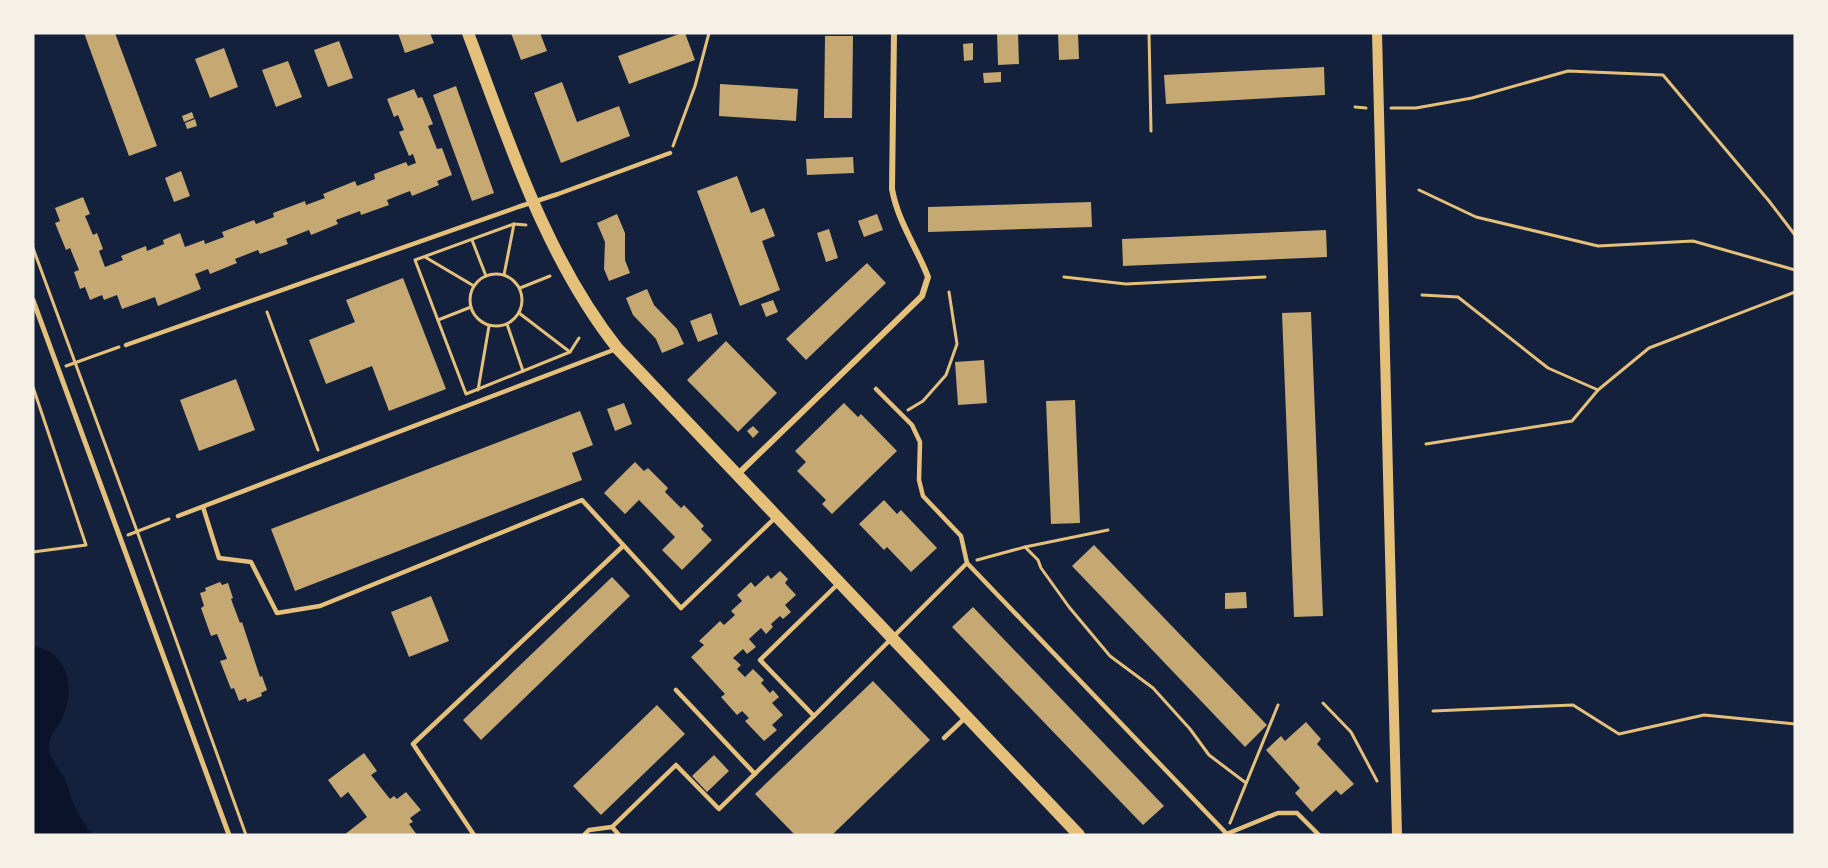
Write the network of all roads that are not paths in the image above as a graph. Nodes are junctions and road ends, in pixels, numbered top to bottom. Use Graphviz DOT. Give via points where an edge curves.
graph roads {
  1 [pos="468,33"];
  2 [pos="894,33"];
  3 [pos="1377,33"];
  4 [pos="670,153"];
  5 [pos="533,202"];
  6 [pos="33,300"];
  7 [pos="126,345"];
  8 [pos="618,349"];
  9 [pos="876,389"];
  10 [pos="737,476"];
  11 [pos="203,507"];
  12 [pos="178,516"];
  13 [pos="776,517"];
  14 [pos="623,546"];
  15 [pos="967,563"];
  16 [pos="839,583"];
  17 [pos="892,639"];
  18 [pos="676,690"];
  19 [pos="814,716"];
  20 [pos="967,717"];
  21 [pos="944,738"];
  22 [pos="755,774"];
  23 [pos="612,826"];
  24 [pos="1225,834"];
  25 [pos="229,835"];
  26 [pos="474,835"];
  27 [pos="584,835"];
  28 [pos="619,835"];
  29 [pos="1079,835"];
  30 [pos="1319,835"];
  31 [pos="1397,835"];
  1 -- 5 [label="main road"];
  2 -- 10 [label="street" via="892,189 896,208 928,277 921,296"];
  3 -- 31 [label="street"];
  4 -- 5 [label="lane"];
  5 -- 7 [label="lane"];
  5 -- 8 [label="main road" via="586,305"];
  6 -- 25 [label="street"];
  8 -- 10 [label="main road"];
  8 -- 11 [label="lane"];
  9 -- 15 [label="lane" via="912,425 920,442 919,480 923,496 961,536"];
  10 -- 13 [label="main road"];
  11 -- 12 [label="lane"];
  11 -- 14 [label="lane" via="219,558 251,562 277,613 320,606 582,500"];
  13 -- 14 [label="lane" via="681,608"];
  13 -- 16 [label="main road"];
  14 -- 26 [label="lane" via="413,744"];
  15 -- 17 [label="lane"];
  15 -- 24 [label="lane"];
  16 -- 17 [label="main road"];
  16 -- 19 [label="lane" via="760,660"];
  17 -- 19 [label="lane"];
  17 -- 20 [label="main road"];
  18 -- 22 [label="lane"];
  19 -- 22 [label="lane"];
  20 -- 21 [label="lane"];
  20 -- 29 [label="main road"];
  22 -- 23 [label="lane" via="720,808 676,765"];
  23 -- 27 [label="lane" via="589,830"];
  23 -- 28 [label="lane"];
  24 -- 30 [label="lane" via="1278,813 1297,813"];
}
